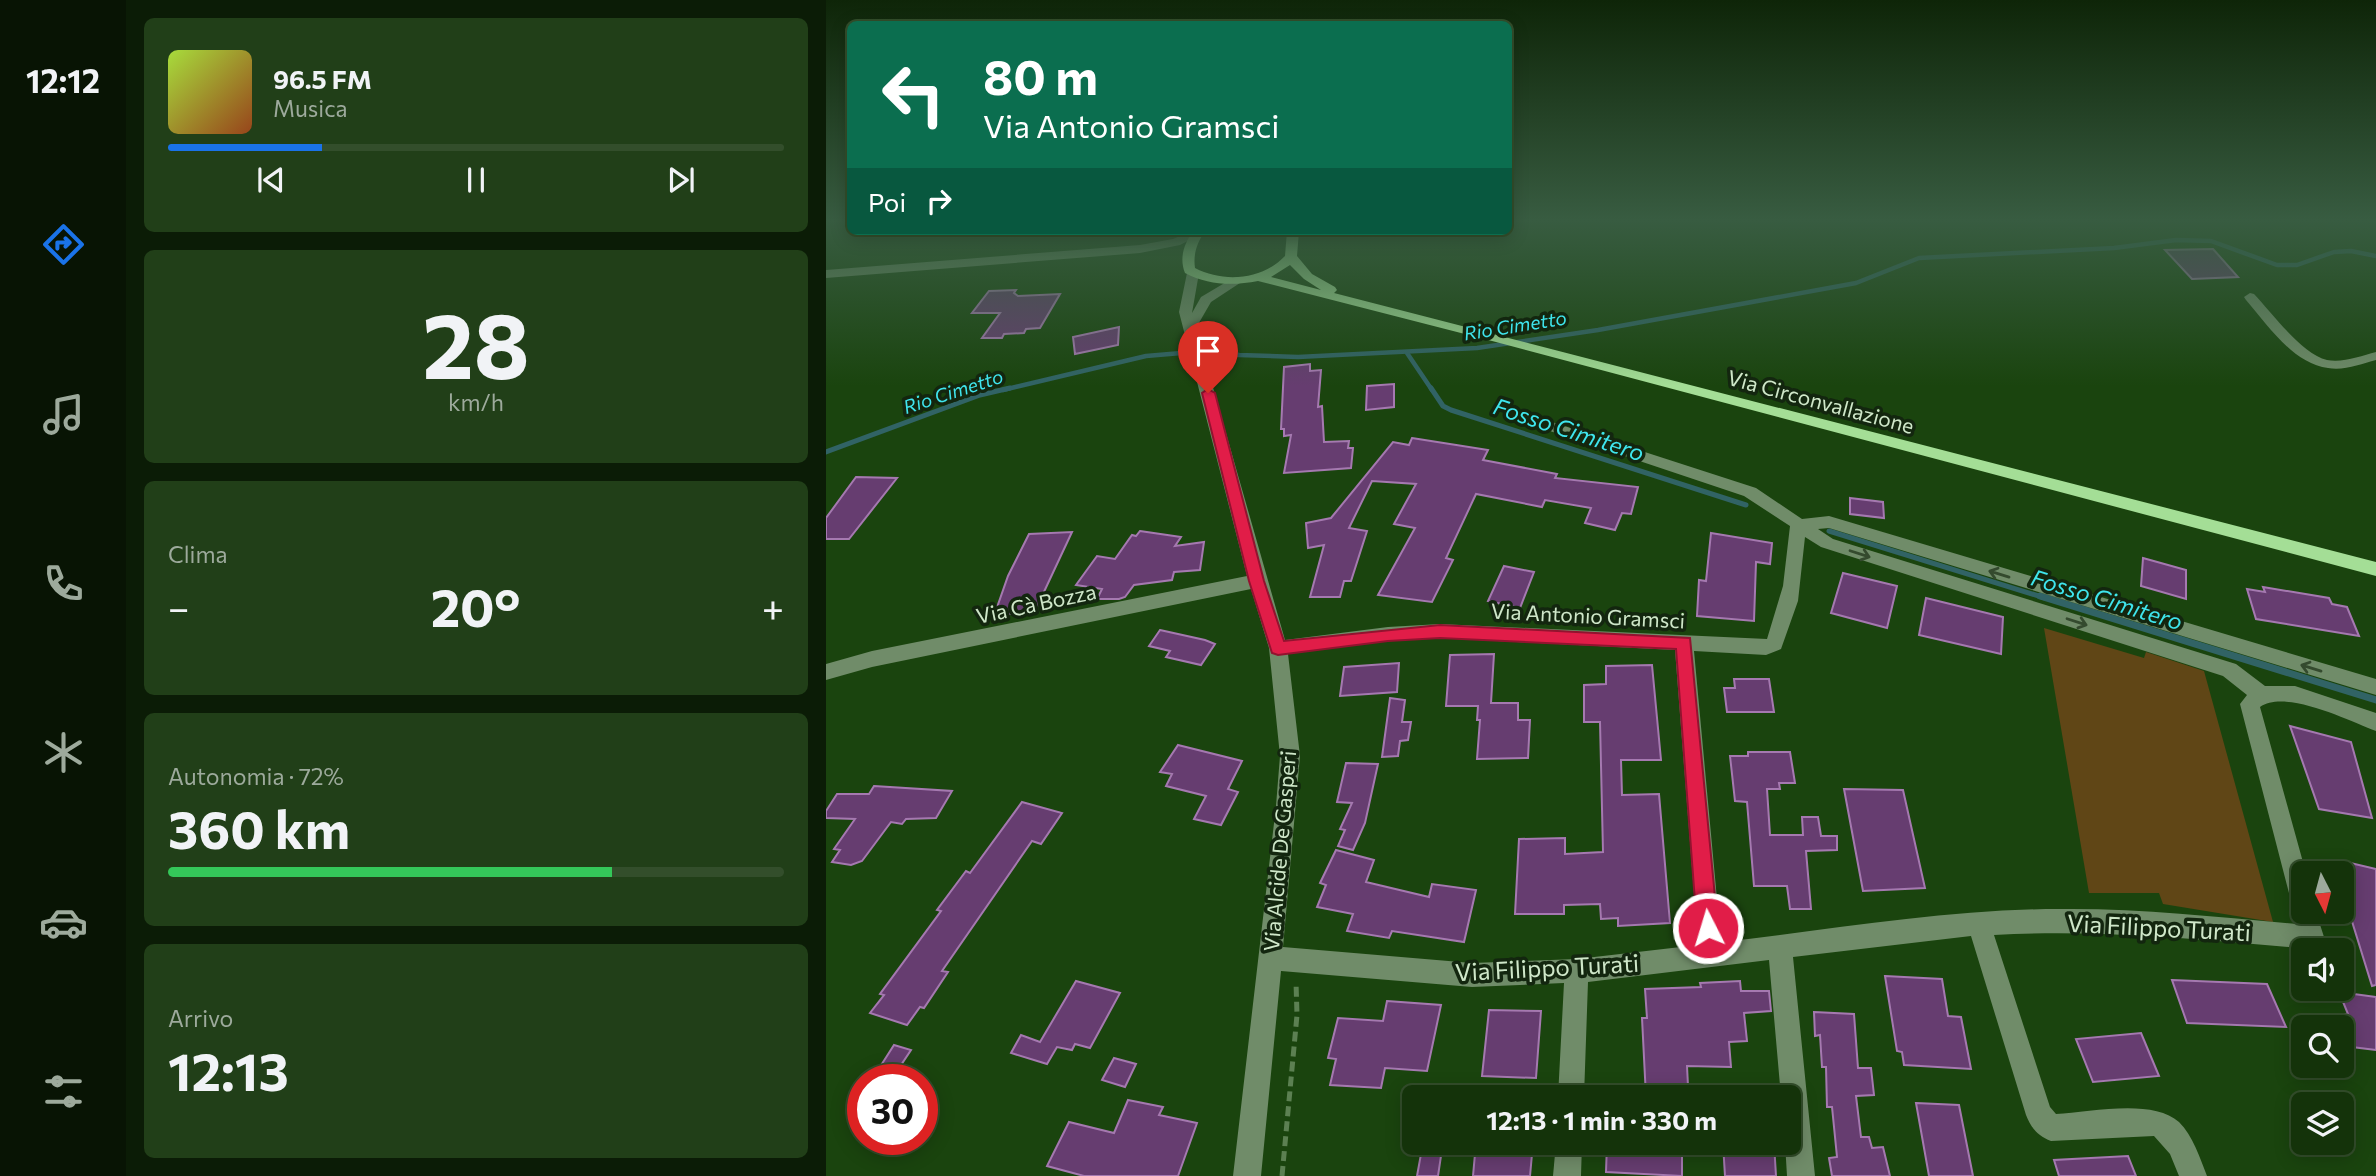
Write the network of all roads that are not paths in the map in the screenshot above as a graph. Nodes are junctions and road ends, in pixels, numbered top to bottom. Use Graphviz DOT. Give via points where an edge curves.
graph roads {
  1 [pos="1192,276"];
  2 [pos="1200,276"];
  3 [pos="1259,276"];
  4 [pos="1309,276"];
  5 [pos="1255,277"];
  6 [pos="1237,281"];
  7 [pos="2250,297"];
  8 [pos="1370,306"];
  9 [pos="1192,334"];
  10 [pos="2376,356"];
  11 [pos="1552,427"];
  12 [pos="1798,526"];
  13 [pos="2376,569"];
  14 [pos="1256,581"];
  15 [pos="1684,642"];
  16 [pos="1278,648"];
  17 [pos="826,673"];
  18 [pos="2376,687"];
  19 [pos="2262,695"];
  20 [pos="2376,722"];
  21 [pos="2291,861"];
  22 [pos="1979,924"];
  23 [pos="2308,924"];
  24 [pos="1780,948"];
  25 [pos="1710,954"];
  26 [pos="1271,958"];
  27 [pos="1577,971"];
  28 [pos="1572,1085"];
  29 [pos="1568,1155"];
  30 [pos="1247,1176"];
  31 [pos="1567,1176"];
  32 [pos="1801,1176"];
  33 [pos="2193,1176"];
  1 -- 9 [label="street, Via Alcide De Gasperi" via="1185,312"];
  2 -- 6 [label="main road"];
  3 -- 5 [label="main road"];
  4 -- 8 [label="main road"];
  5 -- 6 [label="main road"];
  5 -- 8 [label="main road, Via Circonvallazione"];
  6 -- 9 [label="street" via="1206,300"];
  7 -- 10 [label="street" via="2308,356 2324,364"];
  8 -- 13 [label="main road, Via Circonvallazione"];
  9 -- 14 [label="street, Via Alcide De Gasperi"];
  11 -- 12 [label="street" via="1750,492"];
  12 -- 15 [label="street, Via Antonio Gramsci" via="1794,576 1783,627 1774,644 1752,648"];
  18 -- 12 [label="street, one-way" via="1829,522"];
  12 -- 19 [label="street, one-way" via="1827,543 2228,670"];
  14 -- 16 [label="street, Via Alcide De Gasperi"];
  14 -- 17 [label="street, Via Cà Bozza" via="872,659"];
  15 -- 16 [label="street, Via Antonio Gramsci" via="1440,631"];
  15 -- 25 [label="street"];
  16 -- 26 [label="street, Via Alcide De Gasperi" via="1290,756"];
  19 -- 20 [label="street" via="2295,694"];
  19 -- 21 [label="street" via="2250,704"];
  22 -- 23 [label="street, Via Filippo Turati" via="2134,922 2312,937"];
  22 -- 24 [label="street, Via Filippo Turati"];
  22 -- 33 [label="street" via="2039,1115 2051,1128 2155,1122 2171,1133"];
  24 -- 25 [label="street, Via Filippo Turati"];
  24 -- 32 [label="street"];
  25 -- 27 [label="street, Via Filippo Turati"];
  26 -- 27 [label="street, Via Filippo Turati" via="1472,975"];
  26 -- 30 [label="street, Via Alcide De Gasperi"];
  27 -- 28 [label="street"];
  29 -- 31 [label="street"];
}
